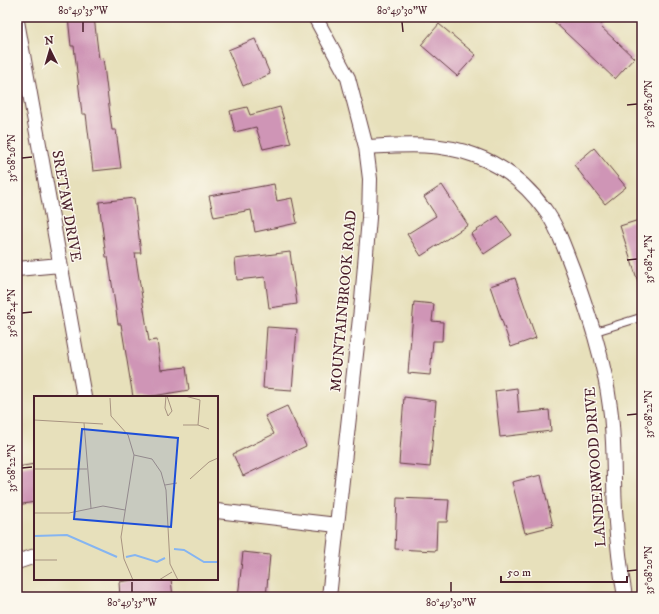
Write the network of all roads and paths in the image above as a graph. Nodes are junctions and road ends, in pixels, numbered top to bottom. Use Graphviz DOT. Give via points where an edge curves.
graph roads {
  1 [pos="315,17"];
  2 [pos="17,21"];
  3 [pos="366,147"];
  4 [pos="60,265"];
  5 [pos="17,269"];
  6 [pos="642,316"];
  7 [pos="594,332"];
  8 [pos="84,396"];
  9 [pos="218,511"];
  10 [pos="336,525"];
  11 [pos="34,556"];
  12 [pos="17,562"];
  13 [pos="329,597"];
  14 [pos="625,597"];
  1 -- 3 [label="street, MOUNTAINBROOK ROAD" via="348,78"];
  2 -- 4 [label="street, SRETAW DRIVE"];
  3 -- 7 [label="street, LANDERWOOD DRIVE" via="447,147 489,161 511,174 530,192 552,221 564,245"];
  3 -- 10 [label="street, MOUNTAINBROOK ROAD" via="370,179 369,218"];
  4 -- 5 [label="street"];
  4 -- 8 [label="street, SRETAW DRIVE"];
  6 -- 7 [label="lane"];
  7 -- 14 [label="street, LANDERWOOD DRIVE" via="610,407 615,509"];
  9 -- 10 [label="street"];
  10 -- 13 [label="street, MOUNTAINBROOK ROAD"];
  11 -- 12 [label="street"];
}
